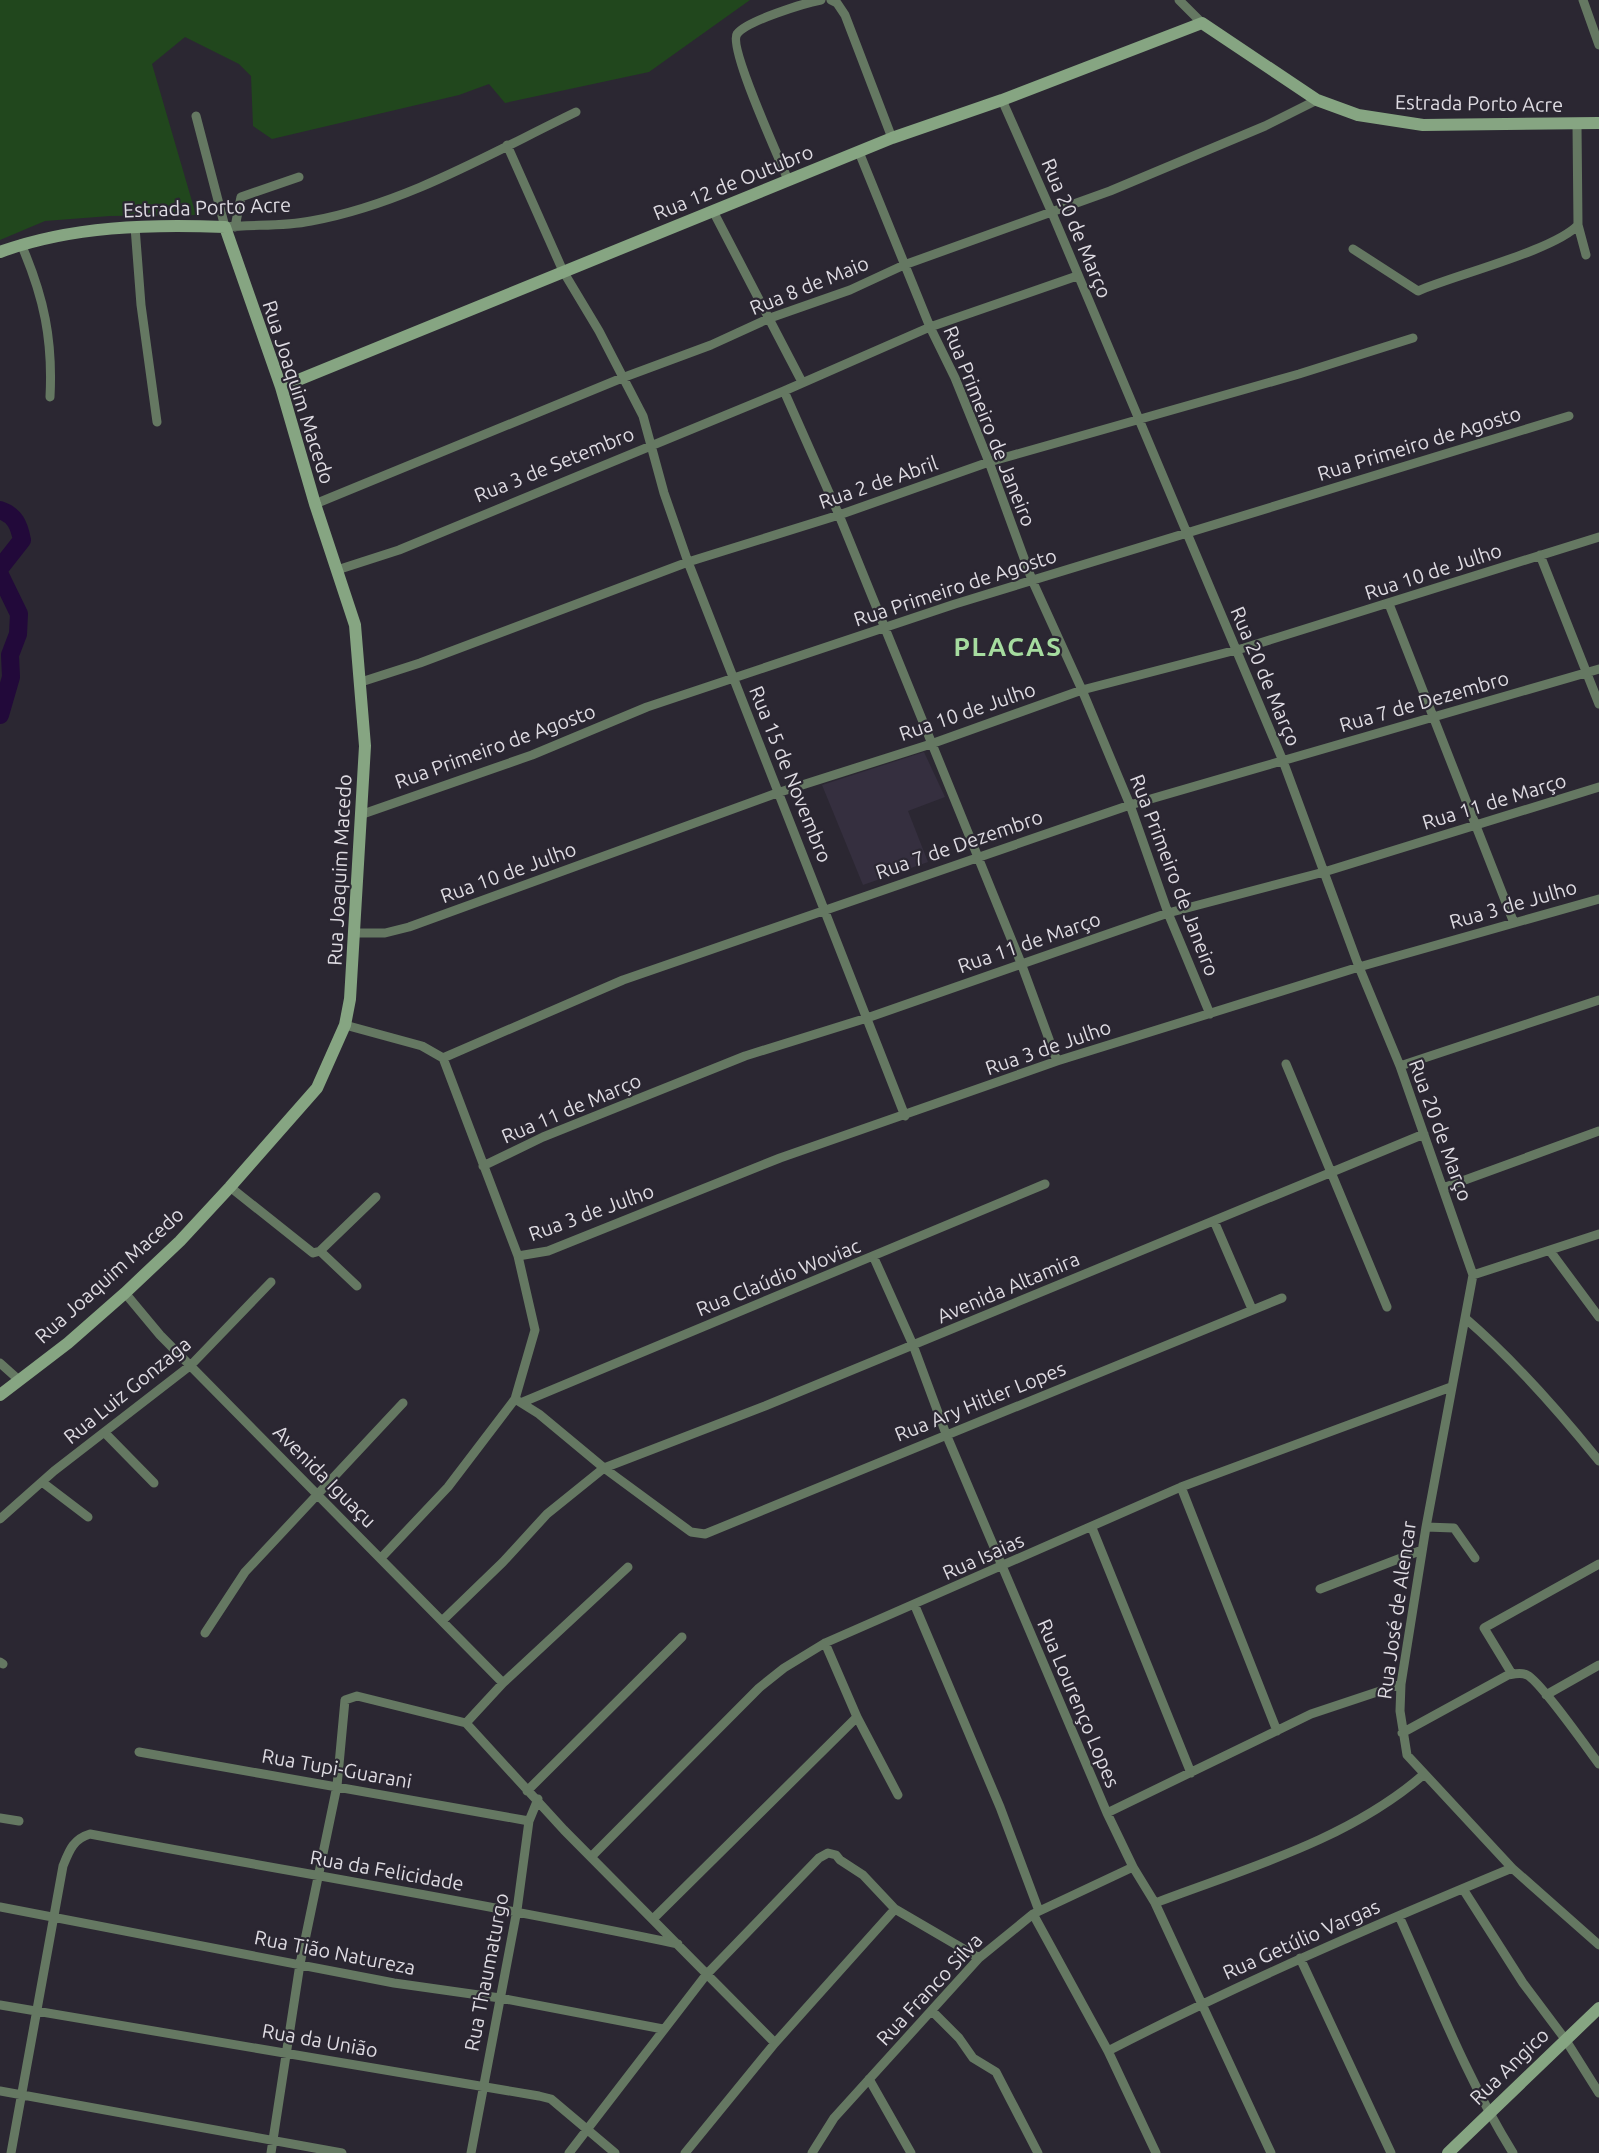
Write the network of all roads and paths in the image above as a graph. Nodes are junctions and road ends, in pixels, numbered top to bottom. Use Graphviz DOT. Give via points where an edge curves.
graph roads {
  1 [pos="821,0"];
  2 [pos="831,0"];
  3 [pos="1179,0"];
  4 [pos="1583,0"];
  5 [pos="1202,23"];
  6 [pos="1599,45"];
  7 [pos="1002,100"];
  8 [pos="1317,100"];
  9 [pos="576,112"];
  10 [pos="196,116"];
  11 [pos="1599,123"];
  12 [pos="1577,125"];
  13 [pos="892,138"];
  14 [pos="507,145"];
  15 [pos="859,152"];
  16 [pos="299,177"];
  17 [pos="788,180"];
  18 [pos="713,211"];
  19 [pos="1052,213"];
  20 [pos="1578,225"];
  21 [pos="135,227"];
  22 [pos="230,227"];
  23 [pos="21,244"];
  24 [pos="1353,249"];
  25 [pos="0,252"];
  26 [pos="1586,255"];
  27 [pos="904,265"];
  28 [pos="563,271"];
  29 [pos="1077,276"];
  30 [pos="770,318"];
  31 [pos="930,327"];
  32 [pos="1413,338"];
  33 [pos="622,378"];
  34 [pos="802,382"];
  35 [pos="282,387"];
  36 [pos="784,391"];
  37 [pos="50,398"];
  38 [pos="1569,416"];
  39 [pos="1139,418"];
  40 [pos="157,422"];
  41 [pos="652,443"];
  42 [pos="989,462"];
  43 [pos="315,504"];
  44 [pos="839,515"];
  45 [pos="1186,533"];
  46 [pos="1599,537"];
  47 [pos="1540,555"];
  48 [pos="688,562"];
  49 [pos="337,570"];
  50 [pos="1032,580"];
  51 [pos="1389,604"];
  52 [pos="883,628"];
  53 [pos="1236,649"];
  54 [pos="1599,669"];
  55 [pos="1587,672"];
  56 [pos="733,678"];
  57 [pos="361,682"];
  58 [pos="1082,690"];
  59 [pos="1599,704"];
  60 [pos="1433,716"];
  61 [pos="931,744"];
  62 [pos="1283,761"];
  63 [pos="1599,787"];
  64 [pos="777,793"];
  65 [pos="1130,805"];
  66 [pos="360,815"];
  67 [pos="1476,826"];
  68 [pos="977,857"];
  69 [pos="1324,872"];
  70 [pos="1599,898"];
  71 [pos="825,908"];
  72 [pos="1168,912"];
  73 [pos="1514,923"];
  74 [pos="353,933"];
  75 [pos="1021,963"];
  76 [pos="1359,967"];
  77 [pos="1599,1000"];
  78 [pos="1210,1014"];
  79 [pos="867,1018"];
  80 [pos="345,1025"];
  81 [pos="443,1058"];
  82 [pos="1056,1061"];
  83 [pos="1286,1064"];
  84 [pos="1400,1066"];
  85 [pos="905,1116"];
  86 [pos="1599,1131"];
  87 [pos="1424,1134"];
  88 [pos="483,1166"];
  89 [pos="1330,1172"];
  90 [pos="1046,1184"];
  91 [pos="230,1186"];
  92 [pos="1443,1188"];
  93 [pos="376,1197"];
  94 [pos="1214,1221"];
  95 [pos="1599,1234"];
  96 [pos="1550,1251"];
  97 [pos="317,1252"];
  98 [pos="518,1256"];
  99 [pos="874,1258"];
  100 [pos="1473,1275"];
  101 [pos="271,1282"];
  102 [pos="357,1286"];
  103 [pos="124,1293"];
  104 [pos="1282,1298"];
  105 [pos="1387,1307"];
  106 [pos="1252,1309"];
  107 [pos="1599,1317"];
  108 [pos="1465,1318"];
  109 [pos="913,1346"];
  110 [pos="0,1363"];
  111 [pos="191,1365"];
  112 [pos="19,1380"];
  113 [pos="1451,1387"];
  114 [pos="0,1395"];
  115 [pos="519,1400"];
  116 [pos="404,1403"];
  117 [pos="105,1433"];
  118 [pos="946,1434"];
  119 [pos="1599,1461"];
  120 [pos="604,1468"];
  121 [pos="42,1482"];
  122 [pos="154,1483"];
  123 [pos="1181,1487"];
  124 [pos="318,1496"];
  125 [pos="88,1517"];
  126 [pos="0,1519"];
  127 [pos="1426,1527"];
  128 [pos="1092,1528"];
  129 [pos="1422,1550"];
  130 [pos="381,1558"];
  131 [pos="1475,1558"];
  132 [pos="1599,1564"];
  133 [pos="628,1567"];
  134 [pos="1002,1567"];
  135 [pos="1320,1589"];
  136 [pos="915,1606"];
  137 [pos="442,1621"];
  138 [pos="205,1633"];
  139 [pos="682,1637"];
  140 [pos="825,1643"];
  141 [pos="1599,1665"];
  142 [pos="1512,1674"];
  143 [pos="503,1683"];
  144 [pos="1401,1684"];
  145 [pos="1546,1695"];
  146 [pos="857,1717"];
  147 [pos="465,1723"];
  148 [pos="1277,1731"];
  149 [pos="1402,1733"];
  150 [pos="139,1752"];
  151 [pos="1599,1764"];
  152 [pos="1191,1773"];
  153 [pos="1424,1775"];
  154 [pos="337,1786"];
  155 [pos="527,1791"];
  156 [pos="898,1795"];
  157 [pos="538,1799"];
  158 [pos="1107,1813"];
  159 [pos="0,1818"];
  160 [pos="19,1821"];
  161 [pos="530,1821"];
  162 [pos="592,1856"];
  163 [pos="1133,1867"];
  164 [pos="1512,1868"];
  165 [pos="316,1877"];
  166 [pos="1463,1889"];
  167 [pos="1155,1903"];
  168 [pos="0,1907"];
  169 [pos="895,1909"];
  170 [pos="517,1910"];
  171 [pos="1036,1913"];
  172 [pos="52,1916"];
  173 [pos="1399,1916"];
  174 [pos="654,1918"];
  175 [pos="678,1944"];
  176 [pos="1599,1945"];
  177 [pos="979,1958"];
  178 [pos="1300,1958"];
  179 [pos="300,1964"];
  180 [pos="706,1975"];
  181 [pos="500,1998"];
  182 [pos="1201,2003"];
  183 [pos="0,2005"];
  184 [pos="1599,2008"];
  185 [pos="36,2011"];
  186 [pos="932,2011"];
  187 [pos="663,2029"];
  188 [pos="1565,2039"];
  189 [pos="775,2043"];
  190 [pos="1108,2051"];
  191 [pos="285,2052"];
  192 [pos="869,2079"];
  193 [pos="483,2087"];
  194 [pos="0,2091"];
  195 [pos="1599,2093"];
  196 [pos="21,2095"];
  197 [pos="1488,2113"];
  198 [pos="587,2129"];
  199 [pos="274,2140"];
  200 [pos="11,2153"];
  201 [pos="271,2153"];
  202 [pos="342,2153"];
  203 [pos="471,2153"];
  204 [pos="569,2153"];
  205 [pos="615,2153"];
  206 [pos="685,2153"];
  207 [pos="812,2153"];
  208 [pos="911,2153"];
  209 [pos="1038,2153"];
  210 [pos="1155,2153"];
  211 [pos="1271,2153"];
  212 [pos="1391,2153"];
  213 [pos="1448,2153"];
  214 [pos="1513,2153"];
  1 -- 17 [label="street" via="774,14 739,32 735,39 739,61"];
  2 -- 13 [label="street" via="845,15"];
  3 -- 5 [label="street, Estrada Porto Acre"];
  4 -- 6 [label="street"];
  5 -- 7 [label="street, Rua 12 de Outubro"];
  5 -- 8 [label="street, Estrada Porto Acre"];
  7 -- 13 [label="street, Rua 12 de Outubro"];
  7 -- 19 [label="street, Rua 20 de Março"];
  8 -- 12 [label="street, Estrada Porto Acre" via="1358,116 1391,122"];
  8 -- 19 [label="street, Rua 8 de Maio" via="1200,154"];
  9 -- 14 [label="street, Estrada Porto Acre"];
  10 -- 22 [label="street"];
  11 -- 12 [label="street, Estrada Porto Acre"];
  12 -- 20 [label="street"];
  13 -- 15 [label="street, Rua 12 de Outubro"];
  14 -- 22 [label="street, Estrada Porto Acre" via="407,193 348,213 279,226"];
  14 -- 28 [label="street, Rua 15 de Novembro"];
  15 -- 17 [label="street, Rua 12 de Outubro"];
  15 -- 27 [label="street, Rua Primeiro de Janeiro"];
  16 -- 22 [label="street" via="241,197"];
  17 -- 18 [label="street, Rua 12 de Outubro"];
  18 -- 28 [label="street, Rua 12 de Outubro"];
  18 -- 30 [label="street"];
  19 -- 27 [label="street, Rua 8 de Maio"];
  19 -- 29 [label="street, Rua 20 de Março"];
  20 -- 24 [label="street" via="1571,233 1516,256 1418,291"];
  20 -- 26 [label="street"];
  21 -- 22 [label="street, Estrada Porto Acre"];
  21 -- 23 [label="street, Estrada Porto Acre"];
  21 -- 40 [label="street"];
  22 -- 35 [label="street, Rua Joaquim Macedo"];
  23 -- 25 [label="street, Estrada Porto Acre"];
  23 -- 37 [label="street" via="39,289 49,330"];
  27 -- 30 [label="street, Rua 8 de Maio" via="850,290"];
  27 -- 31 [label="street, Rua Primeiro de Janeiro"];
  28 -- 33 [label="street, Rua 15 de Novembro"];
  28 -- 35 [label="street, Rua 12 de Outubro"];
  29 -- 31 [label="street, Rua 3 de Setembro"];
  29 -- 39 [label="street, Rua 20 de Março"];
  30 -- 33 [label="street, Rua 8 de Maio"];
  30 -- 34 [label="street"];
  31 -- 34 [label="street, Rua 3 de Setembro"];
  31 -- 42 [label="street, Rua Primeiro de Janeiro"];
  32 -- 39 [label="street, Rua 2 de Abril"];
  33 -- 41 [label="street, Rua 15 de Novembro" via="643,416"];
  33 -- 43 [label="street, Rua 8 de Maio"];
  34 -- 36 [label="street, Rua 3 de Setembro"];
  35 -- 43 [label="street, Rua Joaquim Macedo"];
  36 -- 41 [label="street, Rua 3 de Setembro"];
  36 -- 44 [label="street"];
  38 -- 45 [label="street, Rua Primeiro de Agosto"];
  39 -- 42 [label="street, Rua 2 de Abril"];
  39 -- 45 [label="street, Rua 20 de Março"];
  41 -- 48 [label="street, Rua 15 de Novembro"];
  41 -- 49 [label="street, Rua 3 de Setembro" via="399,550"];
  42 -- 44 [label="street, Rua 2 de Abril"];
  42 -- 50 [label="street, Rua Primeiro de Janeiro"];
  43 -- 49 [label="street, Rua Joaquim Macedo"];
  44 -- 48 [label="street, Rua 2 de Abril"];
  44 -- 52 [label="street"];
  45 -- 50 [label="street, Rua Primeiro de Agosto"];
  45 -- 53 [label="street, Rua 20 de Março"];
  46 -- 47 [label="street, Rua 10 de Julho"];
  47 -- 51 [label="street, Rua 10 de Julho"];
  47 -- 55 [label="street"];
  48 -- 56 [label="street, Rua 15 de Novembro"];
  48 -- 57 [label="street, Rua 2 de Abril"];
  49 -- 57 [label="street, Rua Joaquim Macedo" via="355,624"];
  50 -- 52 [label="street, Rua Primeiro de Agosto"];
  50 -- 58 [label="street, Rua Primeiro de Janeiro"];
  51 -- 53 [label="street, Rua 10 de Julho"];
  51 -- 60 [label="street"];
  52 -- 56 [label="street, Rua Primeiro de Agosto"];
  52 -- 61 [label="street"];
  53 -- 58 [label="street, Rua 10 de Julho"];
  53 -- 62 [label="street, Rua 20 de Março"];
  54 -- 55 [label="street, Rua 7 de Dezembro"];
  55 -- 59 [label="street"];
  55 -- 60 [label="street, Rua 7 de Dezembro"];
  56 -- 64 [label="street, Rua 15 de Novembro"];
  56 -- 66 [label="street, Rua Primeiro de Agosto"];
  57 -- 66 [label="street, Rua Joaquim Macedo" via="365,746"];
  58 -- 61 [label="street, Rua 10 de Julho"];
  58 -- 65 [label="street, Rua Primeiro de Janeiro"];
  60 -- 62 [label="street, Rua 7 de Dezembro"];
  60 -- 67 [label="street"];
  61 -- 64 [label="street, Rua 10 de Julho"];
  61 -- 68 [label="street"];
  62 -- 65 [label="street, Rua 7 de Dezembro"];
  62 -- 69 [label="street, Rua 20 de Março"];
  63 -- 67 [label="street, Rua 11 de Março"];
  64 -- 71 [label="street, Rua 15 de Novembro"];
  64 -- 74 [label="street, Rua 10 de Julho" via="409,927 385,933"];
  65 -- 68 [label="street, Rua 7 de Dezembro"];
  65 -- 72 [label="street, Rua Primeiro de Janeiro"];
  66 -- 74 [label="street, Rua Joaquim Macedo"];
  67 -- 69 [label="street, Rua 11 de Março"];
  67 -- 73 [label="street"];
  68 -- 71 [label="street, Rua 7 de Dezembro"];
  68 -- 75 [label="street"];
  69 -- 72 [label="street, Rua 11 de Março"];
  69 -- 76 [label="street, Rua 20 de Março"];
  70 -- 73 [label="street, Rua 3 de Julho"];
  71 -- 79 [label="street, Rua 15 de Novembro"];
  71 -- 81 [label="street, Rua 7 de Dezembro" via="623,980"];
  72 -- 75 [label="street, Rua 11 de Março"];
  72 -- 78 [label="street, Rua Primeiro de Janeiro"];
  73 -- 76 [label="street, Rua 3 de Julho"];
  74 -- 80 [label="street, Rua Joaquim Macedo"];
  75 -- 79 [label="street, Rua 11 de Março"];
  75 -- 82 [label="street"];
  76 -- 78 [label="street, Rua 3 de Julho"];
  76 -- 84 [label="street, Rua 20 de Março"];
  77 -- 84 [label="street"];
  78 -- 82 [label="street, Rua 3 de Julho"];
  79 -- 85 [label="street, Rua 15 de Novembro"];
  79 -- 88 [label="street, Rua 11 de Março" via="745,1056 543,1137"];
  80 -- 81 [label="street" via="422,1046"];
  80 -- 91 [label="street, Rua Joaquim Macedo" via="317,1088"];
  81 -- 88 [label="street"];
  82 -- 85 [label="street, Rua 3 de Julho"];
  83 -- 89 [label="street"];
  84 -- 87 [label="street, Rua 20 de Março"];
  85 -- 98 [label="street, Rua 3 de Julho" via="780,1158 548,1251"];
  86 -- 92 [label="street"];
  87 -- 89 [label="street, Avenida Altamira"];
  87 -- 92 [label="street, Rua 20 de Março"];
  88 -- 98 [label="street"];
  89 -- 94 [label="street, Avenida Altamira"];
  89 -- 105 [label="street"];
  90 -- 99 [label="street, Rua Claúdio Woviac"];
  91 -- 97 [label="street" via="308,1250"];
  91 -- 103 [label="street, Rua Joaquim Macedo" via="180,1241"];
  92 -- 100 [label="street, Rua 20 de Março"];
  93 -- 97 [label="street"];
  94 -- 106 [label="street"];
  94 -- 109 [label="street, Avenida Altamira"];
  95 -- 96 [label="street"];
  96 -- 100 [label="street"];
  96 -- 107 [label="street"];
  97 -- 102 [label="street"];
  98 -- 115 [label="street" via="535,1330"];
  99 -- 109 [label="street, Rua Lourenço Lopes"];
  99 -- 115 [label="street, Rua Claúdio Woviac" via="831,1271"];
  100 -- 108 [label="street, Rua José de Alencar"];
  101 -- 111 [label="street, Rua Luiz Gonzaga"];
  103 -- 111 [label="street, Avenida Iguaçu"];
  103 -- 112 [label="street, Rua Joaquim Macedo"];
  104 -- 106 [label="street, Rua Ary Hitler Lopes"];
  106 -- 118 [label="street, Rua Ary Hitler Lopes"];
  108 -- 113 [label="street, Rua José de Alencar"];
  108 -- 119 [label="street" via="1498,1346"];
  109 -- 118 [label="street, Rua Lourenço Lopes"];
  109 -- 120 [label="street, Avenida Altamira"];
  110 -- 112 [label="street"];
  111 -- 117 [label="street, Rua Luiz Gonzaga"];
  111 -- 124 [label="street, Avenida Iguaçu"];
  112 -- 114 [label="street, Rua Joaquim Macedo"];
  113 -- 123 [label="street, Rua Isaias"];
  113 -- 127 [label="street, Rua José de Alencar"];
  115 -- 120 [label="street"];
  115 -- 130 [label="street" via="448,1487"];
  116 -- 124 [label="street"];
  117 -- 121 [label="street, Rua Luiz Gonzaga"];
  117 -- 122 [label="street"];
  118 -- 120 [label="street, Rua Ary Hitler Lopes" via="712,1532 691,1532"];
  118 -- 134 [label="street, Rua Lourenço Lopes"];
  120 -- 137 [label="street, Avenida Altamira" via="547,1514"];
  121 -- 125 [label="street"];
  121 -- 126 [label="street, Rua Luiz Gonzaga"];
  123 -- 128 [label="street, Rua Isaias"];
  123 -- 148 [label="street"];
  124 -- 130 [label="street, Avenida Iguaçu"];
  124 -- 138 [label="street" via="279,1532 245,1572"];
  127 -- 129 [label="street, Rua José de Alencar"];
  127 -- 131 [label="street" via="1454,1528"];
  128 -- 134 [label="street, Rua Isaias"];
  128 -- 152 [label="street"];
  129 -- 135 [label="street"];
  129 -- 144 [label="street, Rua José de Alencar"];
  130 -- 137 [label="street, Avenida Iguaçu"];
  132 -- 142 [label="street" via="1484,1628"];
  133 -- 143 [label="street"];
  134 -- 136 [label="street, Rua Isaias"];
  134 -- 158 [label="street, Rua Lourenço Lopes"];
  136 -- 140 [label="street, Rua Isaias"];
  136 -- 171 [label="street" via="1000,1808"];
  137 -- 143 [label="street, Avenida Iguaçu"];
  139 -- 155 [label="street"];
  140 -- 146 [label="street"];
  140 -- 162 [label="street, Rua Isaias" via="759,1688"];
  141 -- 145 [label="street"];
  142 -- 145 [label="street" via="1529,1675"];
  142 -- 149 [label="street"];
  143 -- 147 [label="street"];
  144 -- 148 [label="street" via="1311,1714"];
  144 -- 149 [label="street, Rua José de Alencar"];
  145 -- 151 [label="street"];
  146 -- 156 [label="street"];
  146 -- 174 [label="street"];
  147 -- 154 [label="street" via="357,1696 348,1698"];
  147 -- 155 [label="street"];
  148 -- 152 [label="street"];
  149 -- 153 [label="street, Rua José de Alencar" via="1407,1755"];
  150 -- 154 [label="street, Rua Tupi-Guarani"];
  152 -- 158 [label="street"];
  153 -- 164 [label="street, Rua José de Alencar"];
  153 -- 167 [label="street" via="1399,1796 1343,1828"];
  154 -- 161 [label="street, Rua Tupi-Guarani"];
  154 -- 165 [label="street"];
  155 -- 157 [label="street"];
  157 -- 161 [label="street, Rua Thaumaturgo"];
  157 -- 162 [label="street"];
  158 -- 163 [label="street, Rua Lourenço Lopes"];
  159 -- 160 [label="street"];
  161 -- 170 [label="street, Rua Thaumaturgo"];
  162 -- 174 [label="street"];
  163 -- 167 [label="street, Rua Lourenço Lopes"];
  163 -- 171 [label="street, Rua Franco Silva"];
  164 -- 166 [label="street, Rua Getúlio Vargas"];
  164 -- 176 [label="street, Rua José de Alencar"];
  165 -- 170 [label="street, Rua da Felicidade"];
  165 -- 172 [label="street, Rua da Felicidade" via="90,1834 75,1842 68,1853"];
  165 -- 179 [label="street"];
  166 -- 173 [label="street, Rua Getúlio Vargas"];
  166 -- 188 [label="street" via="1523,1983"];
  167 -- 182 [label="street, Rua Lourenço Lopes"];
  168 -- 172 [label="street, Rua Tião Natureza"];
  169 -- 177 [label="street"];
  169 -- 180 [label="street" via="863,1875 828,1853"];
  169 -- 189 [label="street"];
  170 -- 175 [label="street, Rua da Felicidade"];
  170 -- 181 [label="street, Rua Thaumaturgo"];
  171 -- 177 [label="street, Rua Franco Silva"];
  171 -- 190 [label="street"];
  172 -- 179 [label="street, Rua Tião Natureza"];
  172 -- 185 [label="street"];
  173 -- 178 [label="street, Rua Getúlio Vargas"];
  173 -- 197 [label="street"];
  174 -- 175 [label="street"];
  175 -- 180 [label="street"];
  177 -- 186 [label="street, Rua Franco Silva"];
  178 -- 182 [label="street, Rua Getúlio Vargas"];
  178 -- 212 [label="street"];
  179 -- 181 [label="street, Rua Tião Natureza"];
  179 -- 191 [label="street"];
  180 -- 187 [label="street"];
  180 -- 189 [label="street"];
  181 -- 187 [label="street, Rua Tião Natureza"];
  181 -- 193 [label="street, Rua Thaumaturgo"];
  182 -- 190 [label="street, Rua Getúlio Vargas"];
  182 -- 211 [label="street, Rua Lourenço Lopes"];
  183 -- 185 [label="street, Rua da União"];
  184 -- 188 [label="street, Rua Angico"];
  185 -- 191 [label="street, Rua da União"];
  185 -- 196 [label="street"];
  186 -- 192 [label="street, Rua Franco Silva"];
  186 -- 209 [label="street" via="973,2058 996,2072"];
  187 -- 198 [label="street"];
  188 -- 195 [label="street"];
  188 -- 197 [label="street, Rua Angico"];
  189 -- 206 [label="street"];
  190 -- 210 [label="street"];
  191 -- 193 [label="street, Rua da União"];
  191 -- 199 [label="street"];
  192 -- 207 [label="street, Rua Franco Silva" via="834,2118"];
  192 -- 208 [label="street"];
  193 -- 198 [label="street, Rua da União" via="551,2099"];
  193 -- 203 [label="street, Rua Thaumaturgo"];
  194 -- 196 [label="street"];
  196 -- 199 [label="street"];
  196 -- 200 [label="street"];
  197 -- 213 [label="street, Rua Angico"];
  197 -- 214 [label="street"];
  198 -- 204 [label="street"];
  198 -- 205 [label="street, Rua da União"];
  199 -- 201 [label="street"];
  199 -- 202 [label="street"];
}
